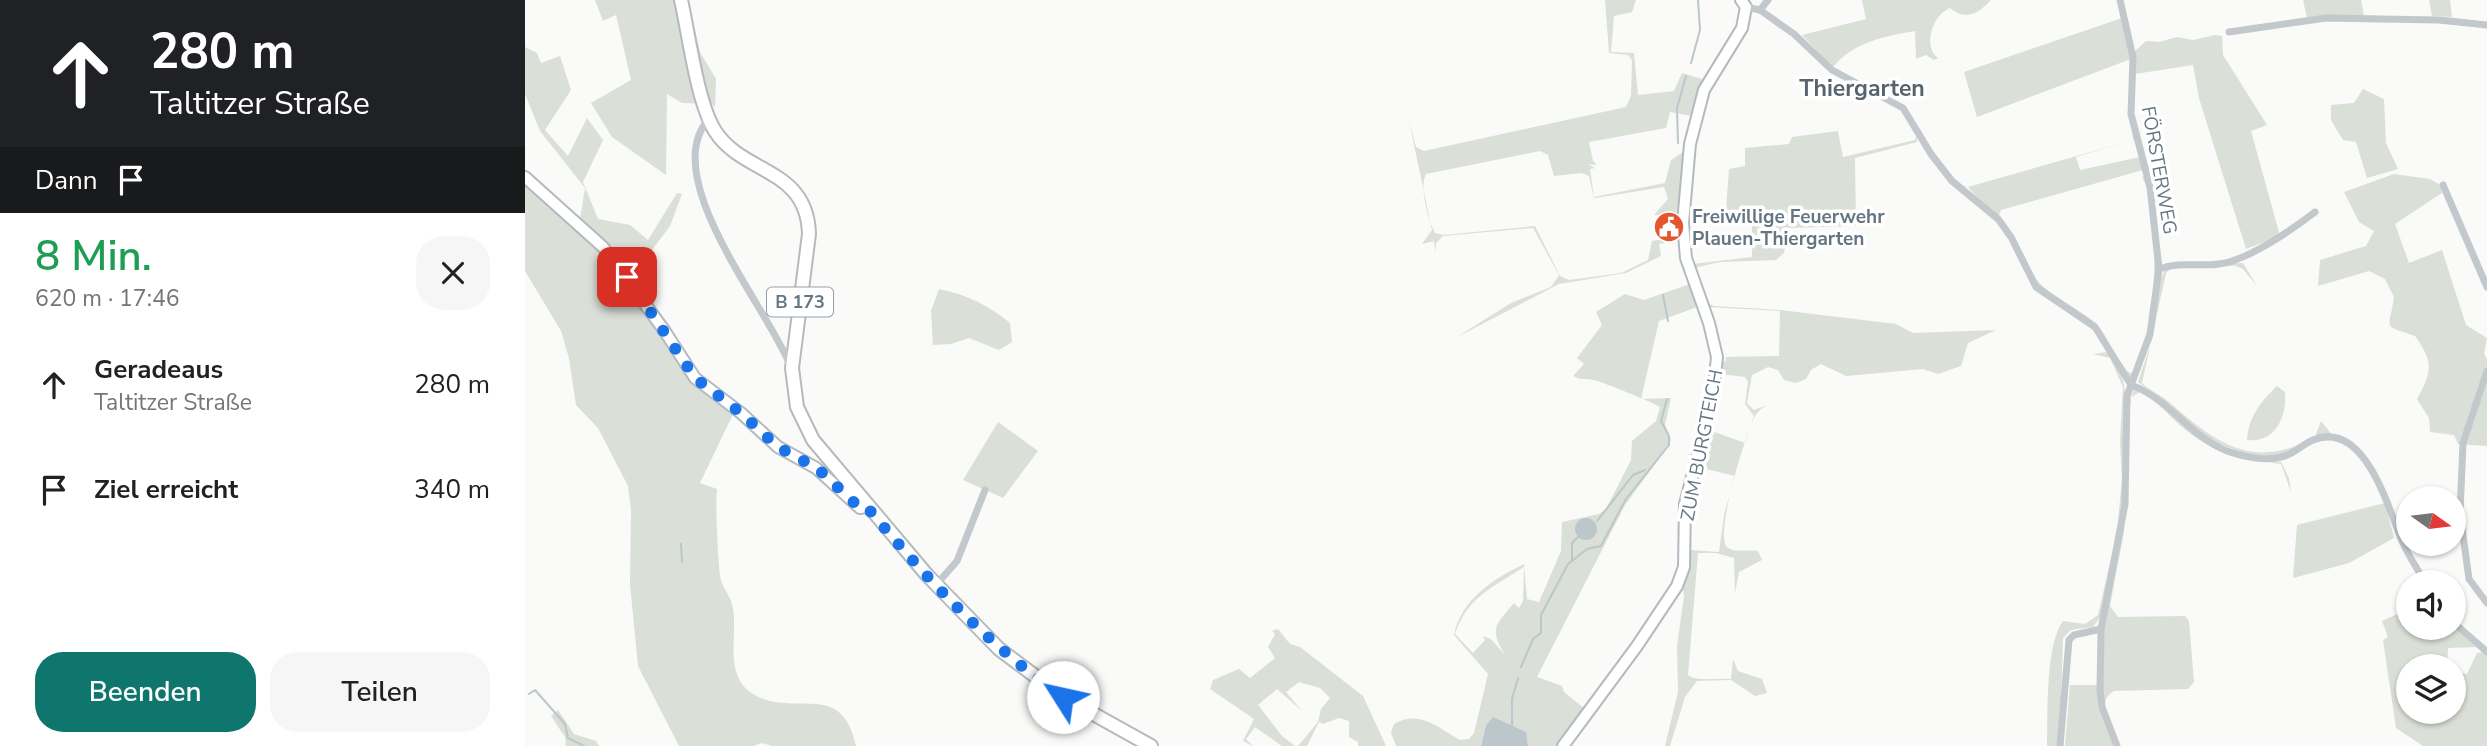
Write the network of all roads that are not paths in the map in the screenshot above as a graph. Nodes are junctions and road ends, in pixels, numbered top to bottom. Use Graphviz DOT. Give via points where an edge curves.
graph roads {
  1 [pos="681,0"];
  2 [pos="1768,0"];
  3 [pos="2120,0"];
  4 [pos="1744,3"];
  5 [pos="1760,10"];
  6 [pos="2487,25"];
  7 [pos="2229,32"];
  8 [pos="709,120"];
  9 [pos="525,177"];
  10 [pos="2443,185"];
  11 [pos="2315,212"];
  12 [pos="2159,269"];
  13 [pos="2487,287"];
  14 [pos="792,368"];
  15 [pos="2487,371"];
  16 [pos="2131,385"];
  17 [pos="985,490"];
  18 [pos="867,507"];
  19 [pos="2418,570"];
  20 [pos="936,585"];
  21 [pos="2487,603"];
  22 [pos="2101,629"];
  23 [pos="2466,633"];
  24 [pos="2487,652"];
  25 [pos="1151,746"];
  26 [pos="1563,746"];
  27 [pos="2060,746"];
  28 [pos="2116,746"];
  1 -- 8 [label="main road, B 173"];
  2 -- 5 [label="street"];
  3 -- 12 [label="street, FÖRSTERWEG" via="2133,57 2131,114 2150,187"];
  4 -- 5 [label="street"];
  4 -- 26 [label="street, ZUM BURGTEICH" via="1742,29 1705,90 1691,144 1683,223 1686,257 1717,357 1713,395 1685,505 1684,568 1637,646"];
  5 -- 16 [label="street" via="1832,70 1903,108 1952,181 1998,219 2036,287 2095,327"];
  6 -- 7 [label="street" via="2326,18"];
  8 -- 14 [label="street" via="697,141 697,173 704,197 735,270"];
  8 -- 14 [label="main road, B 173" via="729,146 789,185 806,211 809,234"];
  9 -- 18 [label="street" via="603,247 695,378 778,447 817,468 860,508"];
  10 -- 13 [label="street"];
  11 -- 12 [label="street" via="2243,258 2219,264 2175,263"];
  12 -- 16 [label="street, FÖRSTERWEG" via="2150,334"];
  14 -- 18 [label="main road, B 173" via="803,424"];
  15 -- 21 [label="street" via="2463,443 2460,513 2469,579"];
  16 -- 19 [label="street" via="2156,397 2198,437 2227,451 2258,459 2284,457 2325,437 2361,453 2385,493"];
  16 -- 22 [label="street, FÖRSTERWEG" via="2125,504"];
  17 -- 20 [label="street" via="957,561"];
  18 -- 20 [label="main road, B 173"];
  20 -- 25 [label="main road, B 173" via="1030,673"];
  22 -- 27 [label="street" via="2069,640"];
  22 -- 28 [label="street, FÖRSTERWEG" via="2099,690"];
  23 -- 24 [label="street"];
}
